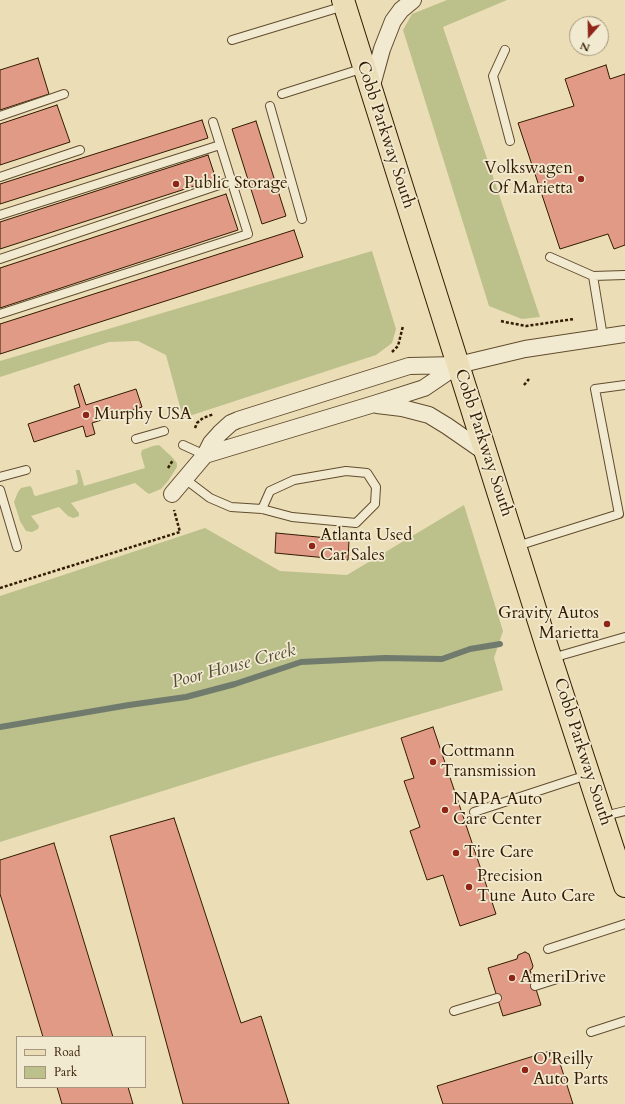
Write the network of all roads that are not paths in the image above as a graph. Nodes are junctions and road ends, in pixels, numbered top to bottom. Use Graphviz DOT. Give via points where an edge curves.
graph roads {
  1 [pos="413,0"];
  2 [pos="344,3"];
  3 [pos="232,40"];
  4 [pos="505,50"];
  5 [pos="365,68"];
  6 [pos="371,89"];
  7 [pos="64,94"];
  8 [pos="282,94"];
  9 [pos="270,106"];
  10 [pos="0,116"];
  11 [pos="213,122"];
  12 [pos="510,141"];
  13 [pos="220,145"];
  14 [pos="80,150"];
  15 [pos="0,176"];
  16 [pos="232,181"];
  17 [pos="0,215"];
  18 [pos="302,219"];
  19 [pos="550,257"];
  20 [pos="0,259"];
  21 [pos="625,275"];
  22 [pos="593,276"];
  23 [pos="0,314"];
  24 [pos="625,334"];
  25 [pos="603,338"];
  26 [pos="458,365"];
  27 [pos="625,385"];
  28 [pos="374,404"];
  29 [pos="164,431"];
  30 [pos="136,439"];
  31 [pos="183,445"];
  32 [pos="486,454"];
  33 [pos="205,455"];
  34 [pos="26,470"];
  35 [pos="0,478"];
  36 [pos="185,479"];
  37 [pos="0,490"];
  38 [pos="173,502"];
  39 [pos="262,509"];
  40 [pos="622,514"];
  41 [pos="17,547"];
  42 [pos="516,547"];
  43 [pos="625,637"];
  44 [pos="551,658"];
  45 [pos="589,774"];
  46 [pos="625,811"];
  47 [pos="474,812"];
  48 [pos="603,817"];
  49 [pos="625,886"];
  50 [pos="625,924"];
  51 [pos="548,949"];
  52 [pos="557,979"];
  53 [pos="535,986"];
  54 [pos="497,998"];
  55 [pos="454,1011"];
  56 [pos="625,1021"];
  57 [pos="591,1032"];
  1 -- 6 [label="street" via="393,21"];
  2 -- 3 [label="lane"];
  2 -- 5 [label="main road, Cobb Parkway South"];
  4 -- 12 [label="lane" via="493,76"];
  5 -- 6 [label="main road, Cobb Parkway South"];
  5 -- 8 [label="lane"];
  6 -- 26 [label="main road, Cobb Parkway South"];
  7 -- 10 [label="lane"];
  9 -- 18 [label="lane"];
  11 -- 13 [label="lane"];
  13 -- 16 [label="lane"];
  13 -- 17 [label="lane"];
  14 -- 15 [label="lane"];
  16 -- 20 [label="lane"];
  16 -- 23 [label="lane" via="248,234"];
  19 -- 22 [label="lane"];
  21 -- 22 [label="lane"];
  22 -- 25 [label="lane"];
  24 -- 25 [label="street"];
  25 -- 26 [label="street" via="525,349"];
  26 -- 28 [label="street" via="424,388"];
  26 -- 32 [label="main road, Cobb Parkway South"];
  26 -- 33 [label="street" via="409,366 238,420 220,433"];
  27 -- 40 [label="lane" via="595,388"];
  28 -- 32 [label="street" via="429,415"];
  28 -- 33 [label="street"];
  29 -- 30 [label="lane"];
  31 -- 33 [label="lane"];
  32 -- 42 [label="main road, Cobb Parkway South"];
  33 -- 36 [label="street"];
  34 -- 35 [label="lane"];
  36 -- 38 [label="street"];
  36 -- 39 [label="lane" via="210,498 231,507"];
  37 -- 41 [label="lane"];
  39 -- 39 [label="lane" via="292,517 356,523 375,504 376,487 366,473 346,471 294,480 270,491"];
  40 -- 42 [label="lane"];
  42 -- 44 [label="main road, Cobb Parkway South"];
  43 -- 44 [label="lane"];
  44 -- 45 [label="main road, Cobb Parkway South"];
  45 -- 47 [label="lane"];
  45 -- 48 [label="main road, Cobb Parkway South"];
  46 -- 48 [label="lane"];
  48 -- 49 [label="main road, Cobb Parkway South"];
  50 -- 51 [label="lane"];
  52 -- 53 [label="lane"];
  54 -- 55 [label="lane"];
  56 -- 57 [label="lane"];
}
